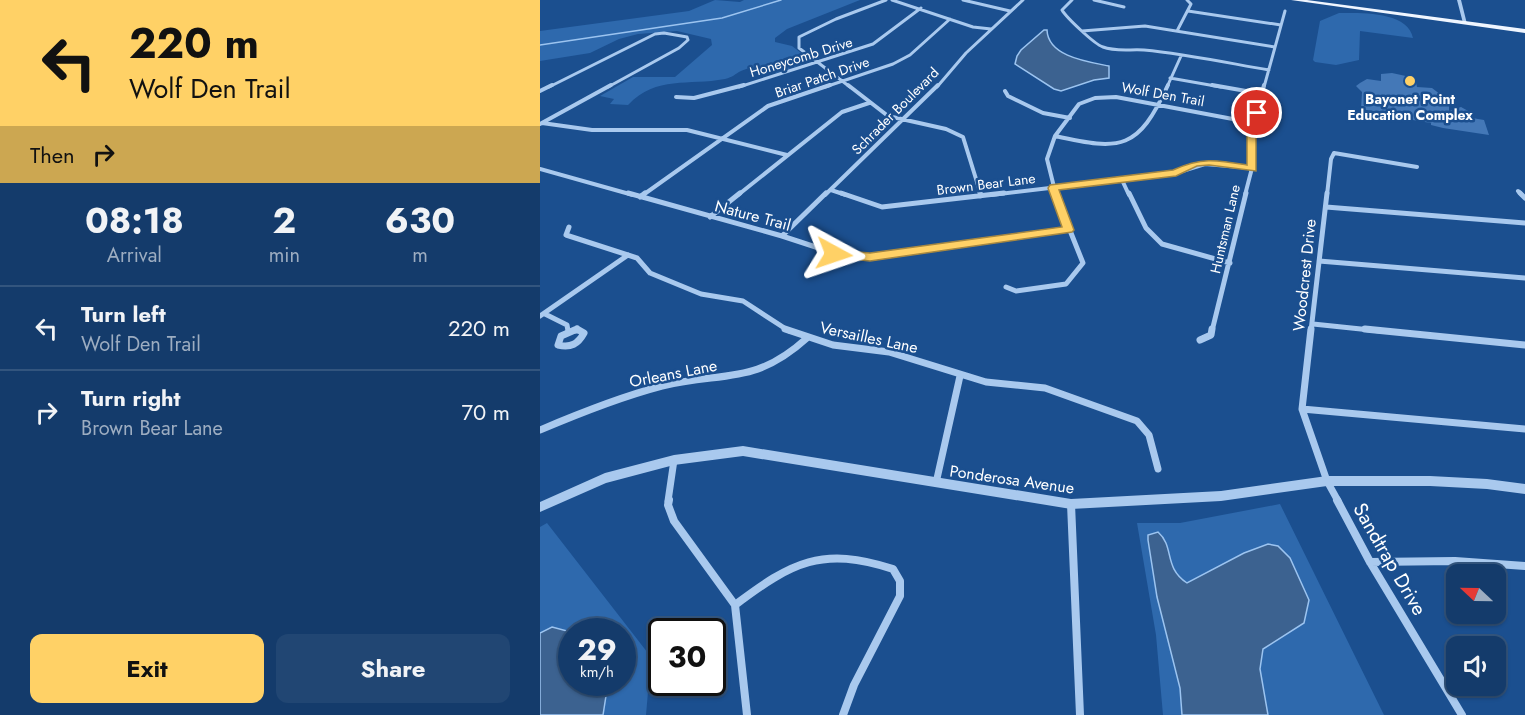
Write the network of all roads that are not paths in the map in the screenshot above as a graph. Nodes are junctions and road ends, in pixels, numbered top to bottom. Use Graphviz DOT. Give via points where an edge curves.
graph roads {
  1 [pos="886,0"];
  2 [pos="892,0"];
  3 [pos="963,0"];
  4 [pos="1023,0"];
  5 [pos="1071,0"];
  6 [pos="1094,0"];
  7 [pos="1187,0"];
  8 [pos="1294,0"];
  9 [pos="1322,0"];
  10 [pos="1459,0"];
  11 [pos="1124,7"];
  12 [pos="921,8"];
  13 [pos="1010,11"];
  14 [pos="1188,11"];
  15 [pos="1286,11"];
  16 [pos="950,19"];
  17 [pos="1464,21"];
  18 [pos="1281,25"];
  19 [pos="991,29"];
  20 [pos="1082,30"];
  21 [pos="1525,30"];
  22 [pos="1177,31"];
  23 [pos="1275,47"];
  24 [pos="1181,56"];
  25 [pos="820,63"];
  26 [pos="1269,70"];
  27 [pos="1170,78"];
  28 [pos="842,80"];
  29 [pos="540,91"];
  30 [pos="1005,91"];
  31 [pos="1263,94"];
  32 [pos="676,97"];
  33 [pos="869,103"];
  34 [pos="1157,104"];
  35 [pos="1070,118"];
  36 [pos="903,119"];
  37 [pos="1254,123"];
  38 [pos="541,124"];
  39 [pos="1055,136"];
  40 [pos="722,139"];
  41 [pos="787,154"];
  42 [pos="1417,167"];
  43 [pos="1252,168"];
  44 [pos="540,169"];
  45 [pos="1122,180"];
  46 [pos="1053,188"];
  47 [pos="831,190"];
  48 [pos="1518,190"];
  49 [pos="981,196"];
  50 [pos="640,197"];
  51 [pos="1525,198"];
  52 [pos="1326,207"];
  53 [pos="710,217"];
  54 [pos="1525,223"];
  55 [pos="569,227"];
  56 [pos="1068,230"];
  57 [pos="782,236"];
  58 [pos="628,255"];
  59 [pos="1319,261"];
  60 [pos="1230,262"];
  61 [pos="1525,278"];
  62 [pos="1006,287"];
  63 [pos="542,315"];
  64 [pos="1313,324"];
  65 [pos="568,331"];
  66 [pos="807,338"];
  67 [pos="1200,340"];
  68 [pos="1525,345"];
  69 [pos="960,376"];
  70 [pos="1302,409"];
  71 [pos="1525,429"];
  72 [pos="540,430"];
  73 [pos="674,460"];
  74 [pos="1158,469"];
  75 [pos="1327,481"];
  76 [pos="936,483"];
  77 [pos="1525,489"];
  78 [pos="1071,504"];
  79 [pos="540,507"];
  80 [pos="1370,562"];
  81 [pos="1525,566"];
  82 [pos="735,605"];
  83 [pos="747,715"];
  84 [pos="843,715"];
  85 [pos="1080,715"];
  86 [pos="1462,715"];
  1 -- 25 [label="street" via="799,37 800,48"];
  2 -- 12 [label="street"];
  3 -- 13 [label="street"];
  4 -- 13 [label="street, Schrader Boulevard"];
  5 -- 20 [label="street" via="1063,13"];
  6 -- 11 [label="street"];
  7 -- 14 [label="street" via="1191,4"];
  8 -- 17 [label="main road"];
  9 -- 17 [label="main road"];
  10 -- 17 [label="street"];
  12 -- 16 [label="street"];
  12 -- 25 [label="street, Honeycomb Drive" via="873,44"];
  13 -- 19 [label="street, Schrader Boulevard"];
  14 -- 18 [label="street"];
  14 -- 22 [label="street"];
  15 -- 18 [label="street, Huntsman Lane"];
  16 -- 19 [label="street"];
  16 -- 28 [label="street, Briar Patch Drive" via="910,55"];
  17 -- 21 [label="main road"];
  18 -- 23 [label="street, Huntsman Lane"];
  19 -- 36 [label="street, Schrader Boulevard"];
  20 -- 22 [label="street" via="1133,25"];
  20 -- 24 [label="street" via="1091,41 1105,48"];
  22 -- 23 [label="street"];
  23 -- 26 [label="street, Huntsman Lane"];
  24 -- 26 [label="street"];
  24 -- 27 [label="street"];
  25 -- 28 [label="street"];
  25 -- 32 [label="street, Honeycomb Drive" via="726,91 694,98"];
  26 -- 31 [label="street, Huntsman Lane"];
  27 -- 31 [label="street"];
  27 -- 34 [label="street"];
  28 -- 33 [label="street"];
  28 -- 40 [label="street, Briar Patch Drive" via="768,106"];
  29 -- 38 [label="street" via="647,37 664,33 687,37 679,48"];
  30 -- 35 [label="street" via="1043,112"];
  31 -- 37 [label="street, Huntsman Lane"];
  33 -- 36 [label="street" via="888,116"];
  33 -- 41 [label="street" via="842,112"];
  34 -- 35 [label="street, Wolf Den Trail" via="1116,97 1095,98 1079,104"];
  34 -- 37 [label="street, Wolf Den Trail"];
  34 -- 39 [label="street" via="1145,129 1129,141 1099,145"];
  35 -- 39 [label="street, Wolf Den Trail"];
  36 -- 47 [label="street, Schrader Boulevard"];
  36 -- 49 [label="street" via="963,137"];
  37 -- 43 [label="street, Huntsman Lane"];
  38 -- 40 [label="street" via="592,130 687,130"];
  39 -- 46 [label="street, Wolf Den Trail" via="1047,159"];
  40 -- 41 [label="street"];
  40 -- 50 [label="street, Briar Patch Drive"];
  41 -- 53 [label="street"];
  42 -- 52 [label="street, Woodcrest Drive" via="1334,153"];
  43 -- 45 [label="street, Brown Bear Lane" via="1209,162 1176,173"];
  43 -- 60 [label="street, Huntsman Lane"];
  44 -- 50 [label="street, Nature Trail"];
  45 -- 46 [label="street, Brown Bear Lane"];
  45 -- 60 [label="street" via="1146,228 1162,244"];
  46 -- 49 [label="street, Brown Bear Lane"];
  46 -- 56 [label="street, Wolf Den Trail"];
  47 -- 49 [label="street, Brown Bear Lane" via="882,207"];
  47 -- 57 [label="street, Schrader Boulevard"];
  48 -- 51 [label="street"];
  50 -- 53 [label="street, Nature Trail"];
  52 -- 54 [label="street"];
  52 -- 59 [label="street, Woodcrest Drive"];
  53 -- 57 [label="street, Nature Trail"];
  55 -- 58 [label="street, Versailles Lane" via="566,235"];
  56 -- 57 [label="street, Nature Trail" via="870,257 834,254"];
  56 -- 62 [label="street, Wolf Den Trail" via="1083,263 1066,284 1016,291"];
  58 -- 63 [label="street"];
  58 -- 66 [label="street, Versailles Lane" via="637,258 650,273 701,294 743,301 785,329"];
  59 -- 61 [label="street"];
  59 -- 64 [label="street, Woodcrest Drive"];
  60 -- 67 [label="street, Huntsman Lane" via="1211,335"];
  63 -- 65 [label="street" via="567,325"];
  64 -- 68 [label="street"];
  64 -- 70 [label="street, Woodcrest Drive"];
  66 -- 69 [label="street, Versailles Lane" via="889,352"];
  66 -- 72 [label="street, Orleans Lane" via="773,364 749,374 667,385 625,396"];
  69 -- 74 [label="street, Versailles Lane" via="1045,388 1137,421 1149,435"];
  69 -- 76 [label="street"];
  70 -- 71 [label="street"];
  70 -- 75 [label="street, Woodcrest Drive"];
  73 -- 76 [label="street, Ponderosa Avenue" via="743,451"];
  73 -- 79 [label="street, Ponderosa Avenue" via="605,478"];
  73 -- 82 [label="street" via="668,505 674,521"];
  75 -- 77 [label="street, Ponderosa Avenue" via="1430,481"];
  75 -- 78 [label="street, Ponderosa Avenue" via="1221,496"];
  75 -- 80 [label="street, Sandtrap Drive"];
  76 -- 78 [label="street, Ponderosa Avenue"];
  78 -- 85 [label="street"];
  80 -- 81 [label="street" via="1455,561"];
  80 -- 86 [label="street, Sandtrap Drive"];
  82 -- 83 [label="street"];
  82 -- 84 [label="street" via="767,580 812,560 848,556 893,569 900,581 900,596 854,685"];
}
